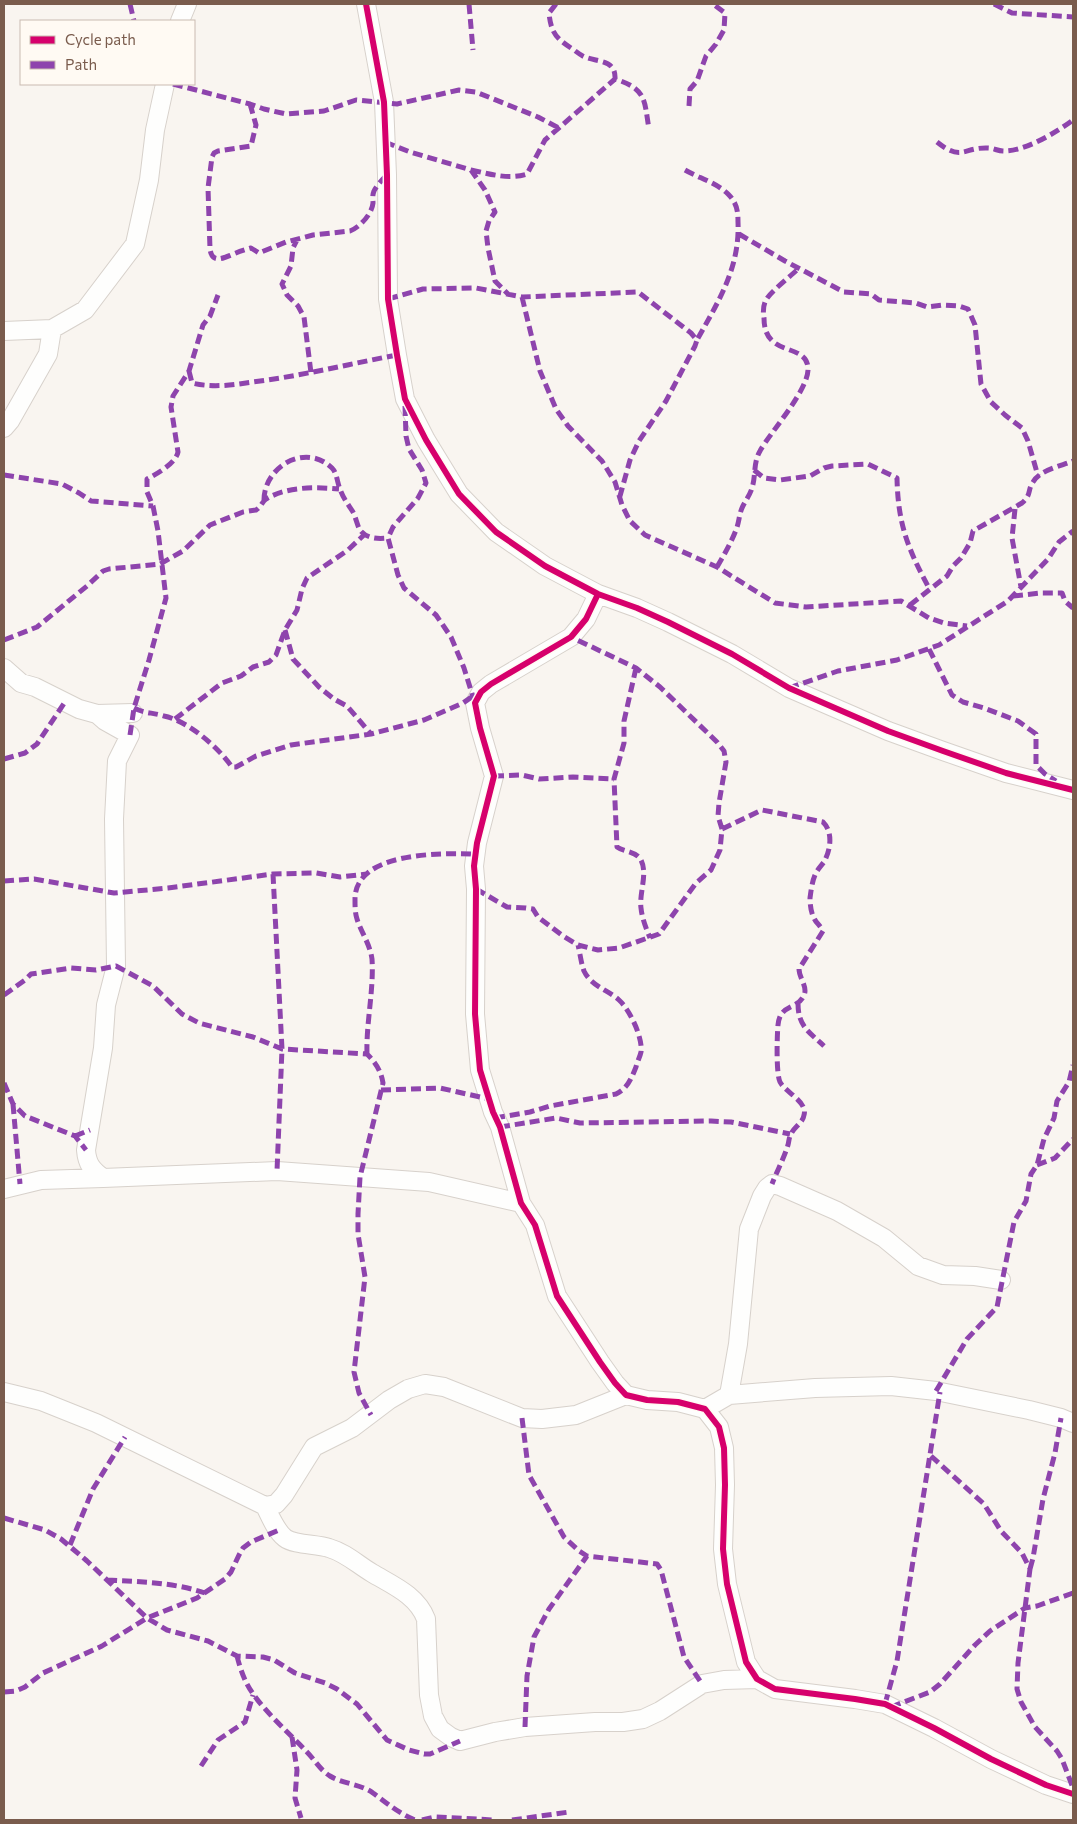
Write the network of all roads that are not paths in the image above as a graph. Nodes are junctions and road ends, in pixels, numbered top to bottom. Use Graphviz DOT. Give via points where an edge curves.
graph roads {
  1 [pos="187,4"];
  2 [pos="366,4"];
  3 [pos="180,20"];
  4 [pos="165,85"];
  5 [pos="52,328"];
  6 [pos="4,331"];
  7 [pos="4,428"];
  8 [pos="598,594"];
  9 [pos="4,668"];
  10 [pos="133,713"];
  11 [pos="97,714"];
  12 [pos="1073,790"];
  13 [pos="103,1178"];
  14 [pos="4,1189"];
  15 [pos="521,1203"];
  16 [pos="1001,1280"];
  17 [pos="4,1392"];
  18 [pos="626,1395"];
  19 [pos="729,1395"];
  20 [pos="705,1409"];
  21 [pos="1073,1423"];
  22 [pos="265,1506"];
  23 [pos="757,1679"];
  24 [pos="1073,1794"];
  1 -- 3 [label="street"];
  2 -- 8 [label="street" via="384,102 388,299 405,399 460,494 496,532 545,566"];
  4 -- 5 [label="street" via="135,244 85,310"];
  5 -- 6 [label="street"];
  5 -- 7 [label="street" via="48,354"];
  8 -- 12 [label="street" via="668,622 732,654 789,688 888,731 1006,773"];
  8 -- 15 [label="street" via="586,619 571,637 491,684 475,703 494,776 474,866 475,1014 480,1070"];
  9 -- 11 [label="street" via="21,683"];
  10 -- 11 [label="street"];
  11 -- 13 [label="street" via="130,735 117,761 114,819 116,966 106,1005 103,1048 86,1150 86,1160"];
  13 -- 14 [label="street" via="41,1180"];
  13 -- 15 [label="street" via="277,1171 429,1182"];
  15 -- 18 [label="street" via="536,1225 557,1296"];
  16 -- 19 [label="street" via="943,1275 918,1266 884,1238 837,1211 772,1184 762,1196 749,1229 738,1344"];
  17 -- 22 [label="street" via="41,1401 96,1423"];
  18 -- 20 [label="street"];
  18 -- 22 [label="street" via="576,1415 542,1420 522,1418 444,1387 425,1384 408,1388 352,1428 314,1446 284,1495 276,1504"];
  19 -- 20 [label="street"];
  19 -- 21 [label="street" via="891,1386 936,1391 1029,1410"];
  20 -- 23 [label="street" via="719,1427 724,1448 723,1549 727,1584 746,1662"];
  22 -- 23 [label="street" via="284,1537 290,1541 339,1551 408,1595 422,1609 426,1619 433,1716 440,1729 451,1738 460,1741 525,1727 643,1719 702,1684"];
  23 -- 24 [label="street" via="774,1689 885,1704 991,1759"];
}
